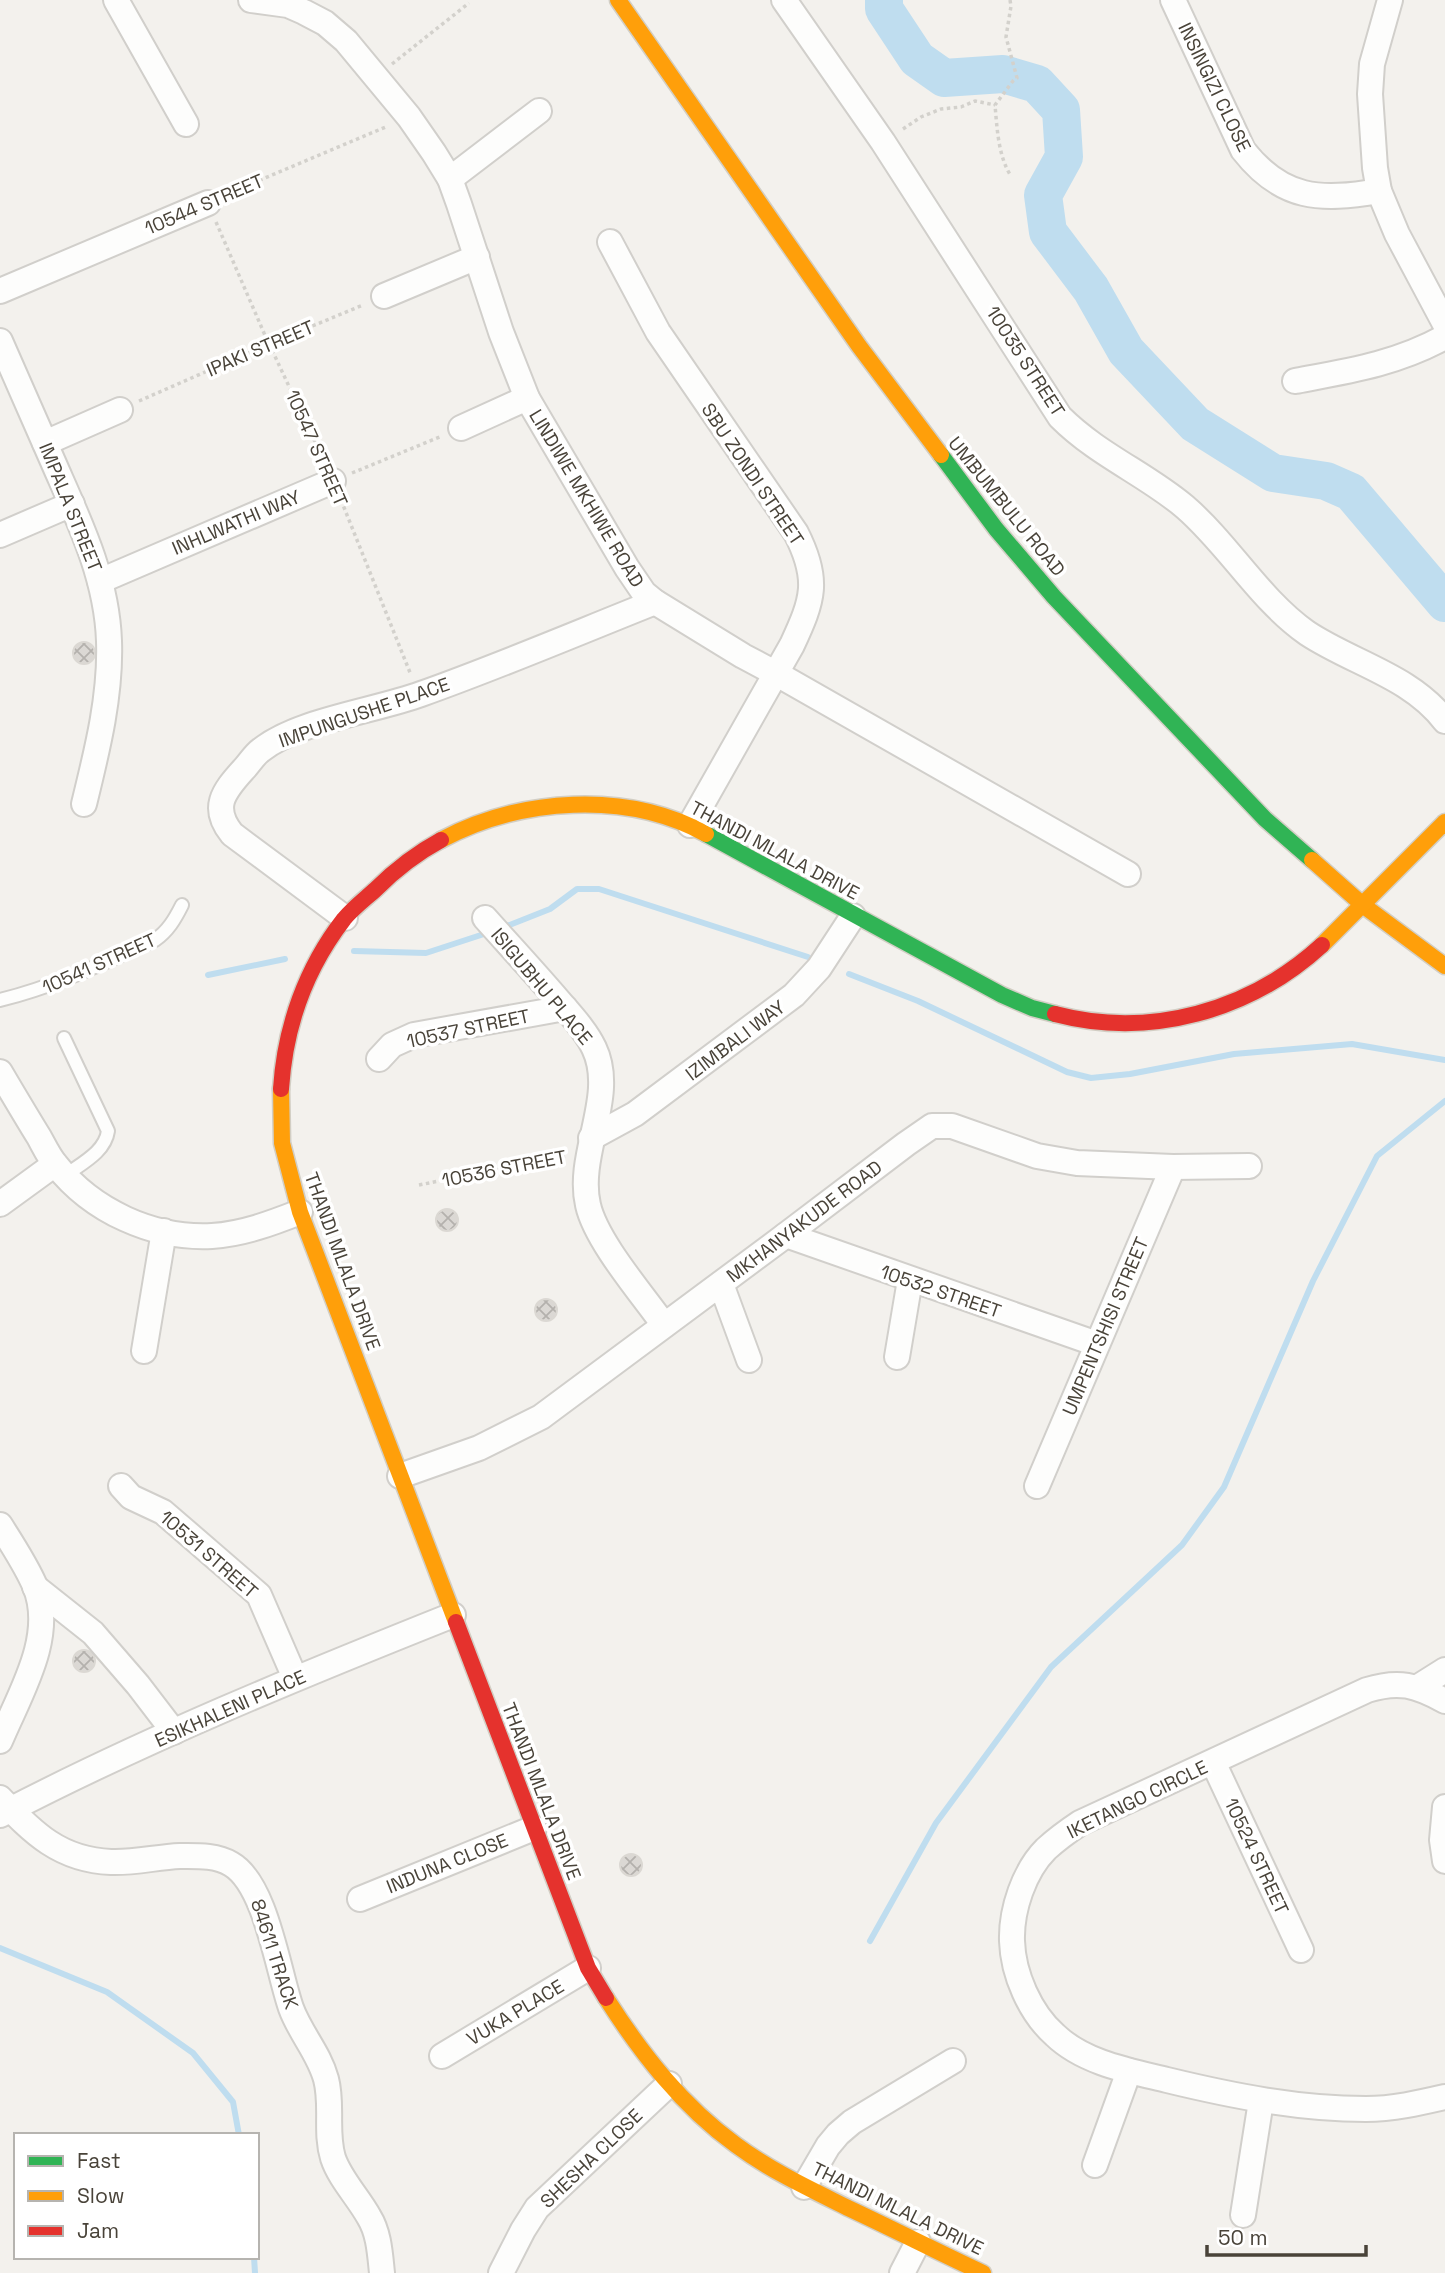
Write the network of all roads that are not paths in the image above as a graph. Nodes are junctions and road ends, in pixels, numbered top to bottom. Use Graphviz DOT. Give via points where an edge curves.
graph roads {
  1 [pos="116,0"];
  2 [pos="251,0"];
  3 [pos="618,0"];
  4 [pos="784,0"];
  5 [pos="1173,0"];
  6 [pos="1391,0"];
  7 [pos="307,6"];
  8 [pos="539,111"];
  9 [pos="186,124"];
  10 [pos="450,179"];
  11 [pos="1379,191"];
  12 [pos="208,203"];
  13 [pos="610,242"];
  14 [pos="477,257"];
  15 [pos="0,291"];
  16 [pos="384,296"];
  17 [pos="1445,324"];
  18 [pos="1445,337"];
  19 [pos="0,341"];
  20 [pos="1295,381"];
  21 [pos="527,398"];
  22 [pos="120,410"];
  23 [pos="461,428"];
  24 [pos="45,443"];
  25 [pos="333,481"];
  26 [pos="72,504"];
  27 [pos="0,535"];
  28 [pos="100,581"];
  29 [pos="655,602"];
  30 [pos="778,674"];
  31 [pos="1445,721"];
  32 [pos="84,804"];
  33 [pos="1445,822"];
  34 [pos="690,825"];
  35 [pos="1128,874"];
  36 [pos="182,905"];
  37 [pos="1364,906"];
  38 [pos="853,916"];
  39 [pos="345,918"];
  40 [pos="485,918"];
  41 [pos="1445,966"];
  42 [pos="0,1000"];
  43 [pos="565,1008"];
  44 [pos="64,1038"];
  45 [pos="379,1059"];
  46 [pos="0,1072"];
  47 [pos="590,1144"];
  48 [pos="1249,1166"];
  49 [pos="1172,1167"];
  50 [pos="60,1170"];
  51 [pos="0,1204"];
  52 [pos="300,1212"];
  53 [pos="164,1231"];
  54 [pos="786,1235"];
  55 [pos="910,1280"];
  56 [pos="721,1284"];
  57 [pos="664,1325"];
  58 [pos="1097,1344"];
  59 [pos="144,1352"];
  60 [pos="897,1357"];
  61 [pos="749,1360"];
  62 [pos="400,1476"];
  63 [pos="121,1486"];
  64 [pos="1037,1486"];
  65 [pos="0,1525"];
  66 [pos="35,1587"];
  67 [pos="453,1615"];
  68 [pos="1445,1670"];
  69 [pos="295,1678"];
  70 [pos="1418,1688"];
  71 [pos="1445,1701"];
  72 [pos="174,1732"];
  73 [pos="0,1741"];
  74 [pos="1213,1762"];
  75 [pos="4,1807"];
  76 [pos="1445,1807"];
  77 [pos="534,1828"];
  78 [pos="1445,1861"];
  79 [pos="360,1899"];
  80 [pos="1301,1950"];
  81 [pos="588,1968"];
  82 [pos="442,2056"];
  83 [pos="953,2061"];
  84 [pos="1129,2071"];
  85 [pos="669,2084"];
  86 [pos="1445,2097"];
  87 [pos="1261,2101"];
  88 [pos="1095,2165"];
  89 [pos="804,2187"];
  90 [pos="1243,2215"];
  91 [pos="918,2242"];
  92 [pos="382,2273"];
  93 [pos="501,2273"];
  94 [pos="902,2273"];
  95 [pos="983,2273"];
  1 -- 9 [label="street"];
  2 -- 7 [label="street, LINDIWE MKHIWE ROAD"];
  3 -- 37 [label="street, UMBUMBULU ROAD" via="859,346 996,529 1265,819"];
  4 -- 31 [label="street, 10035 STREET" via="883,142 1060,417 1092,445 1182,505 1300,627 1407,687"];
  5 -- 11 [label="street, INSINGIZI CLOSE" via="1242,150 1270,179 1312,195"];
  6 -- 11 [label="street" via="1372,64 1370,94"];
  7 -- 10 [label="street, LINDIWE MKHIWE ROAD" via="377,76"];
  8 -- 10 [label="street"];
  10 -- 14 [label="street, LINDIWE MKHIWE ROAD"];
  11 -- 17 [label="street"];
  12 -- 15 [label="street, 10544 STREET"];
  13 -- 30 [label="street, SBU ZONDI STREET" via="658,332 805,550 811,598"];
  14 -- 16 [label="street"];
  14 -- 21 [label="street, LINDIWE MKHIWE ROAD"];
  18 -- 20 [label="street" via="1388,362"];
  19 -- 24 [label="street, IMPALA STREET"];
  21 -- 23 [label="street"];
  21 -- 29 [label="street, LINDIWE MKHIWE ROAD" via="635,582"];
  22 -- 24 [label="street"];
  24 -- 26 [label="street, IMPALA STREET"];
  25 -- 28 [label="street, INHLWATHI WAY"];
  26 -- 27 [label="street"];
  26 -- 28 [label="street, IMPALA STREET"];
  28 -- 32 [label="street, IMPALA STREET" via="109,674"];
  29 -- 30 [label="street, LINDIWE MKHIWE ROAD"];
  29 -- 39 [label="street, IMPUNGUSHE PLACE" via="419,695 306,728 260,751 229,785 222,798 222,817 232,834"];
  30 -- 34 [label="street, SBU ZONDI STREET"];
  30 -- 35 [label="street, LINDIWE MKHIWE ROAD"];
  33 -- 37 [label="street, THANDI MLALA DRIVE"];
  34 -- 38 [label="street, THANDI MLALA DRIVE"];
  34 -- 39 [label="street, THANDI MLALA DRIVE" via="610,805 550,807 510,815 466,827 426,848"];
  36 -- 42 [label="lane, 10541 STREET" via="172,925 155,940 71,978"];
  37 -- 38 [label="street, THANDI MLALA DRIVE" via="1312,955 1247,996 1207,1013 1134,1025 1101,1024 1042,1011 1002,995"];
  37 -- 41 [label="street, UMBUMBULU ROAD"];
  38 -- 47 [label="street, IZIMBALI WAY" via="820,968 794,995"];
  39 -- 52 [label="street, THANDI MLALA DRIVE" via="312,970 283,1057 282,1143"];
  40 -- 43 [label="street, ISIGUBHU PLACE"];
  43 -- 45 [label="street, 10537 STREET" via="414,1035 393,1045"];
  43 -- 47 [label="street, ISIGUBHU PLACE" via="598,1062 601,1086"];
  44 -- 50 [label="lane" via="108,1130 101,1149"];
  46 -- 50 [label="street"];
  47 -- 57 [label="street, ISIGUBHU PLACE" via="586,1178 591,1218"];
  48 -- 49 [label="street, MKHANYAKUDE ROAD"];
  49 -- 54 [label="street, MKHANYAKUDE ROAD" via="1058,1161 952,1126 932,1126"];
  49 -- 58 [label="street, UMPENTSHISI STREET"];
  50 -- 51 [label="street"];
  50 -- 53 [label="street" via="97,1204"];
  52 -- 53 [label="street" via="236,1233 190,1236"];
  52 -- 62 [label="street, THANDI MLALA DRIVE"];
  53 -- 59 [label="street"];
  54 -- 55 [label="street, 10532 STREET"];
  54 -- 56 [label="street, MKHANYAKUDE ROAD"];
  55 -- 58 [label="street, 10532 STREET"];
  55 -- 60 [label="street"];
  56 -- 57 [label="street, MKHANYAKUDE ROAD"];
  56 -- 61 [label="street"];
  57 -- 62 [label="street, MKHANYAKUDE ROAD" via="541,1417 479,1448"];
  58 -- 64 [label="street, UMPENTSHISI STREET"];
  62 -- 67 [label="street, THANDI MLALA DRIVE"];
  63 -- 69 [label="street, 10531 STREET" via="131,1497 163,1512 259,1595"];
  65 -- 66 [label="street"];
  66 -- 72 [label="street" via="93,1633"];
  66 -- 73 [label="street" via="40,1636"];
  67 -- 69 [label="street, ESIKHALENI PLACE"];
  67 -- 77 [label="street, THANDI MLALA DRIVE"];
  68 -- 70 [label="street"];
  69 -- 72 [label="street, ESIKHALENI PLACE"];
  70 -- 71 [label="street, IKETANGO CIRCLE"];
  70 -- 74 [label="street, IKETANGO CIRCLE" via="1398,1684 1367,1690"];
  72 -- 75 [label="street, ESIKHALENI PLACE"];
  74 -- 80 [label="street, 10524 STREET"];
  74 -- 84 [label="street, IKETANGO CIRCLE" via="1060,1836 1032,1869 1015,1910 1012,1951 1019,1977 1041,2020 1077,2050"];
  75 -- 92 [label="street, 84611 TRACK" via="38,1836 94,1861 215,1858 248,1878 292,2008 322,2064 333,2158 375,2229"];
  76 -- 78 [label="street"];
  77 -- 79 [label="street, INDUNA CLOSE"];
  77 -- 81 [label="street, THANDI MLALA DRIVE"];
  81 -- 82 [label="street, VUKA PLACE"];
  81 -- 85 [label="street, THANDI MLALA DRIVE" via="627,2033"];
  83 -- 89 [label="street" via="845,2128 828,2146"];
  84 -- 87 [label="street, IKETANGO CIRCLE"];
  84 -- 88 [label="street"];
  85 -- 89 [label="street, THANDI MLALA DRIVE" via="721,2133"];
  85 -- 93 [label="street, SHESHA CLOSE" via="537,2208"];
  86 -- 87 [label="street, IKETANGO CIRCLE" via="1368,2109"];
  87 -- 90 [label="street"];
  89 -- 91 [label="street, THANDI MLALA DRIVE"];
  91 -- 94 [label="street"];
  91 -- 95 [label="street, THANDI MLALA DRIVE"];
}
